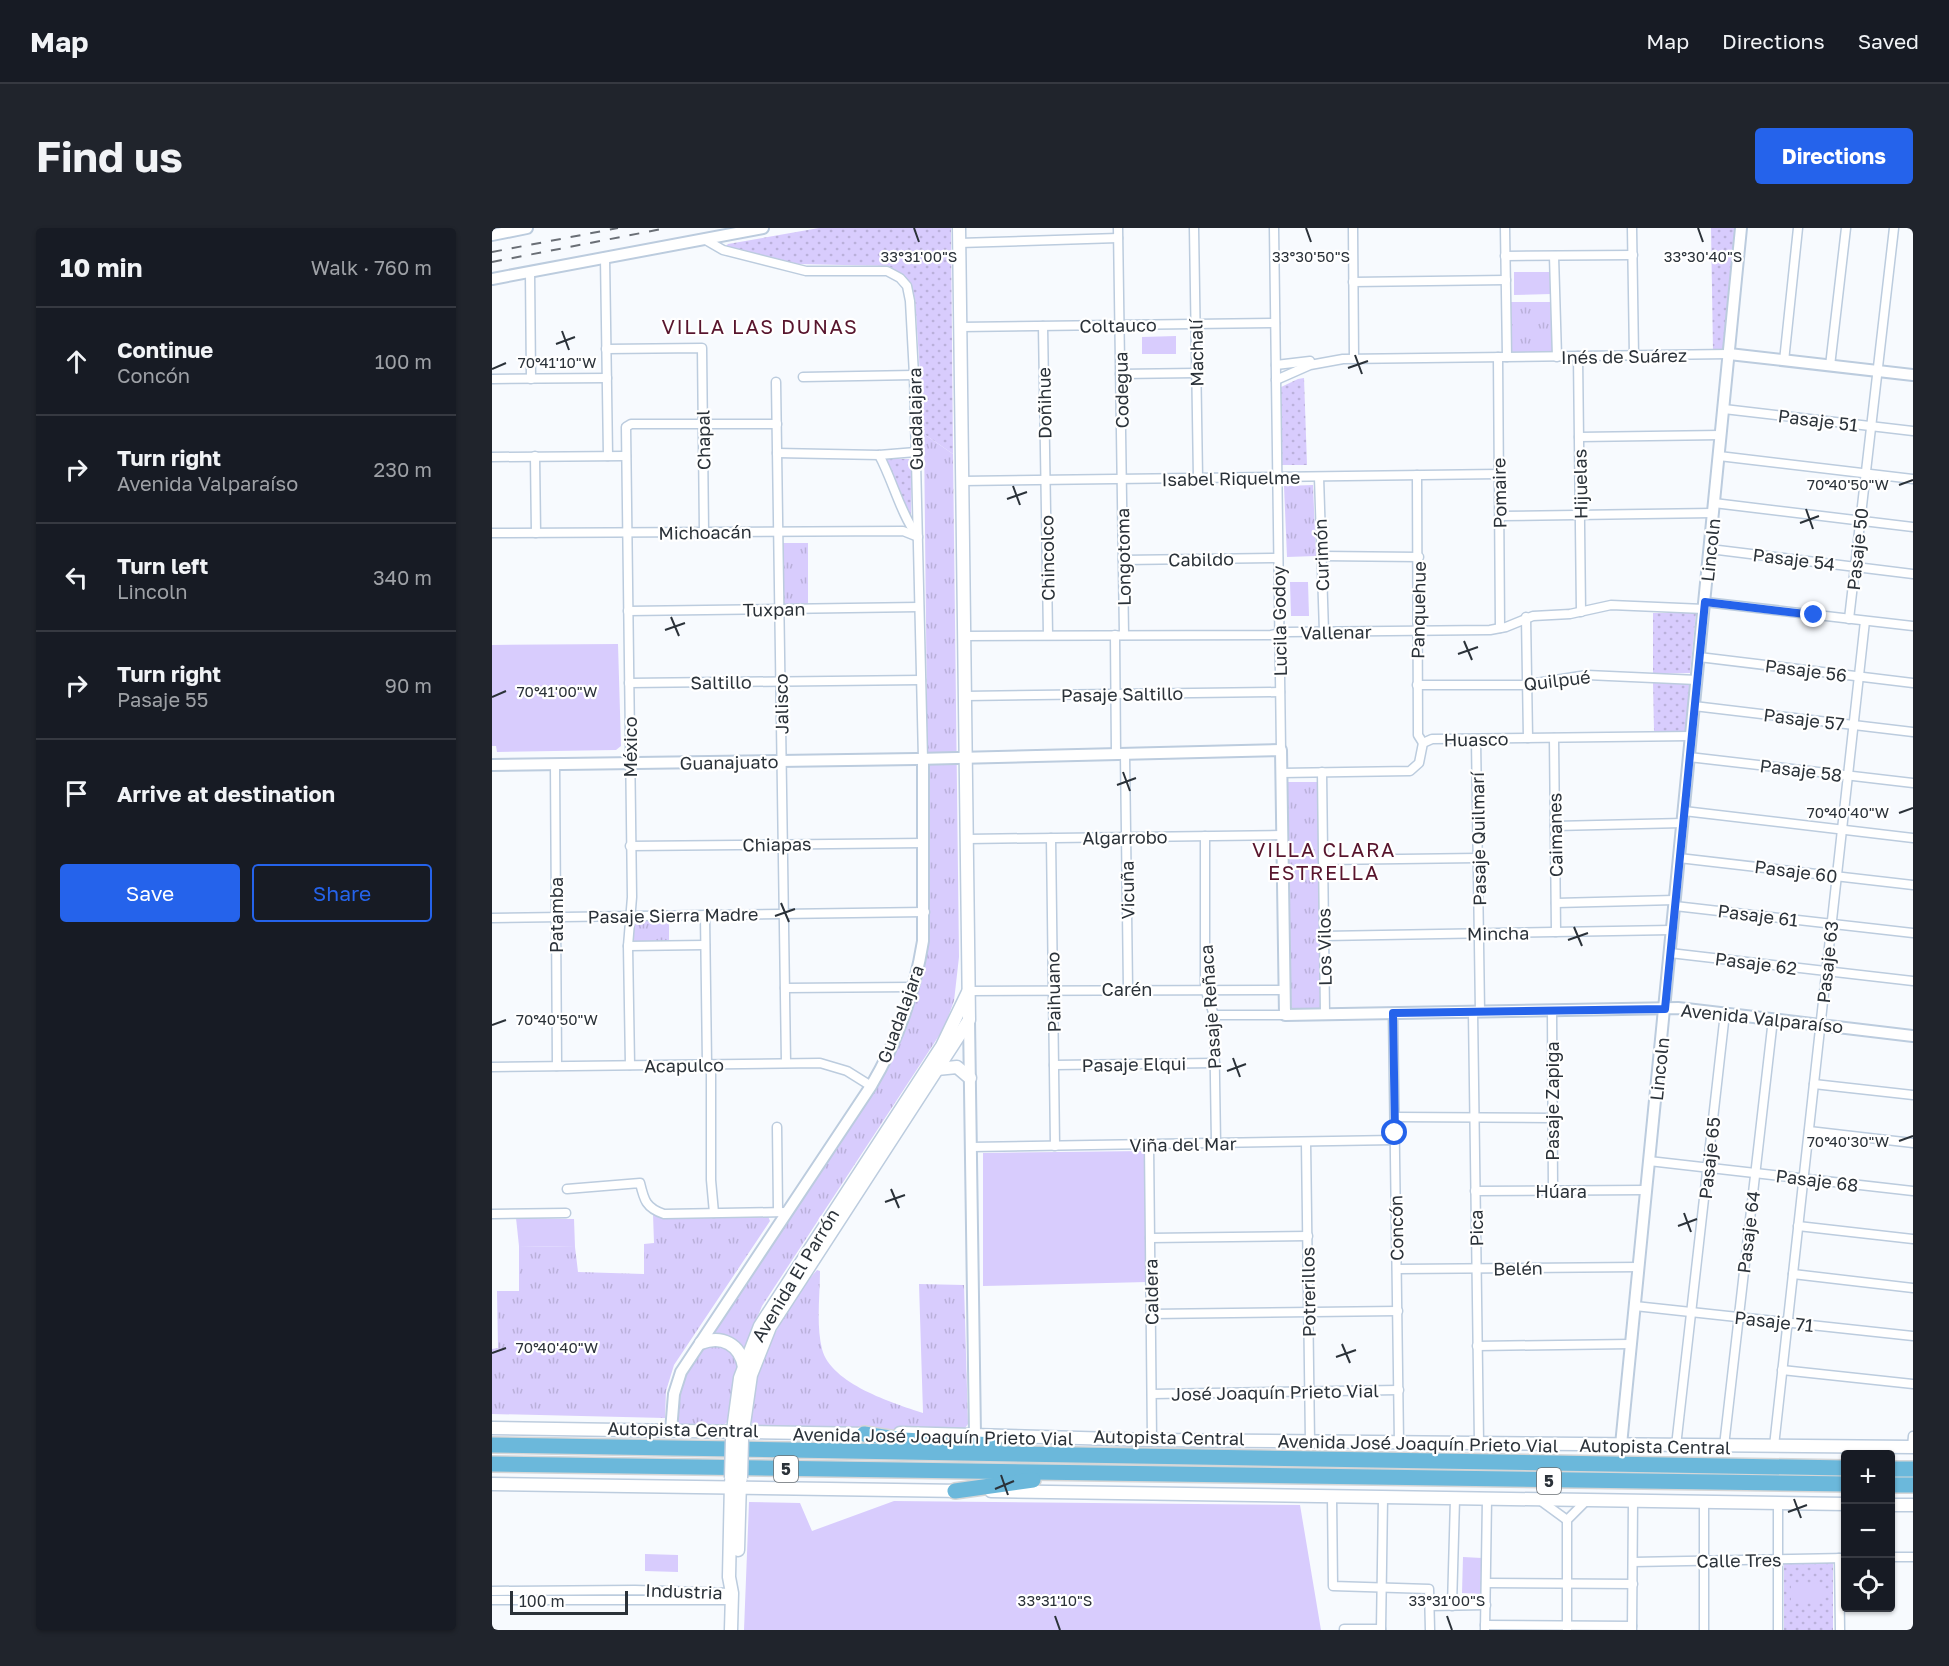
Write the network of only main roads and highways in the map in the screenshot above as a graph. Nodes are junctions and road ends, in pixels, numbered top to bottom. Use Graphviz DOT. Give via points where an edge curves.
graph roads {
  1 [pos="959,228"];
  2 [pos="969,991"];
  3 [pos="937,1069"];
  4 [pos="970,1078"];
  5 [pos="701,1343"];
  6 [pos="744,1367"];
  7 [pos="492,1428"];
  8 [pos="864,1434"];
  9 [pos="737,1436"];
  10 [pos="1913,1443"];
  11 [pos="492,1445"];
  12 [pos="1044,1455"];
  13 [pos="492,1464"];
  14 [pos="1841,1468"];
  15 [pos="1895,1468"];
  16 [pos="1913,1469"];
  17 [pos="1080,1473"];
  18 [pos="736,1483"];
  19 [pos="492,1484"];
  20 [pos="1841,1484"];
  21 [pos="1895,1485"];
  22 [pos="1913,1485"];
  23 [pos="956,1491"];
  24 [pos="1841,1504"];
  25 [pos="1895,1505"];
  26 [pos="1913,1505"];
  27 [pos="731,1630"];
  1 -- 2 [label="main road"];
  2 -- 3 [label="main road, Avenida El Parrón" via="969,1020"];
  2 -- 6 [label="main road, Avenida El Parrón" via="942,1046 768,1311"];
  3 -- 4 [label="main road" via="957,1067"];
  3 -- 9 [label="main road, Avenida El Parrón" via="770,1327 751,1375"];
  5 -- 6 [label="main road" via="716,1340 731,1344"];
  6 -- 9 [label="main road, Avenida El Parrón"];
  7 -- 9 [label="main road, Avenida José Joaquín Prieto Vial"];
  8 -- 9 [label="main road, Avenida José Joaquín Prieto Vial"];
  8 -- 10 [label="main road, Avenida José Joaquín Prieto Vial" via="1676,1446"];
  8 -- 12 [label="highway" via="987,1444"];
  9 -- 18 [label="main road, Avenida El Parrón, bridge"];
  11 -- 12 [label="highway, Autopista Central / 5"];
  12 -- 14 [label="highway, Autopista Central / 5"];
  13 -- 17 [label="highway, Autopista Central / 5"];
  15 -- 16 [label="highway"];
  17 -- 20 [label="highway, Autopista Central / 5"];
  17 -- 23 [label="highway"];
  18 -- 19 [label="main road"];
  18 -- 23 [label="main road"];
  18 -- 27 [label="main road, Avenida El Parrón" via="729,1577"];
  21 -- 22 [label="highway"];
  23 -- 24 [label="main road"];
  25 -- 26 [label="main road"];
}
